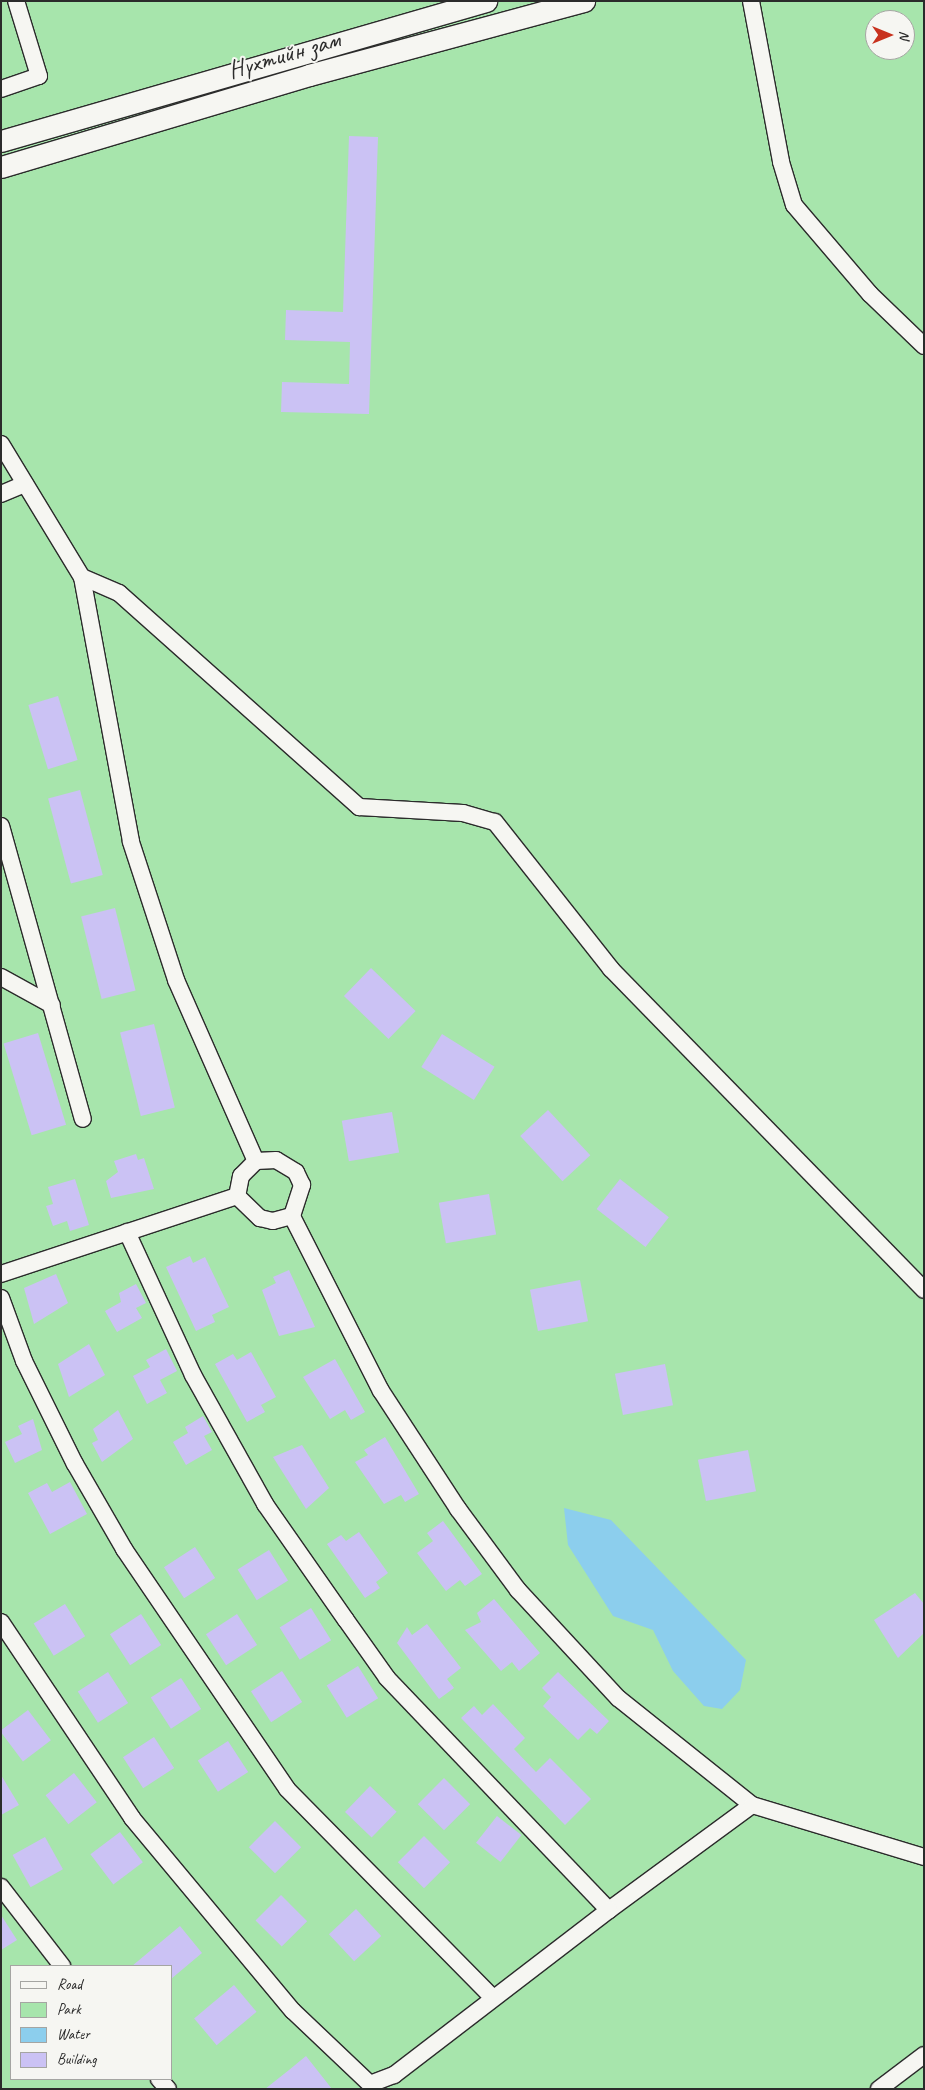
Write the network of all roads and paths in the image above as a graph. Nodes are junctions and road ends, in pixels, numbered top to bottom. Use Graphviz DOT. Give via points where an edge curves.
graph roads {
  1 [pos="16,1"];
  2 [pos="486,1"];
  3 [pos="584,1"];
  4 [pos="752,1"];
  5 [pos="1,89"];
  6 [pos="1,141"];
  7 [pos="1,167"];
  8 [pos="924,346"];
  9 [pos="1,444"];
  10 [pos="25,484"];
  11 [pos="1,494"];
  12 [pos="82,577"];
  13 [pos="1,826"];
  14 [pos="1,978"];
  15 [pos="52,1005"];
  16 [pos="83,1119"];
  17 [pos="256,1161"];
  18 [pos="237,1196"];
  19 [pos="292,1216"];
  20 [pos="127,1232"];
  21 [pos="1,1274"];
  22 [pos="924,1290"];
  23 [pos="1,1298"];
  24 [pos="1,1622"];
  25 [pos="752,1806"];
  26 [pos="924,1857"];
  27 [pos="1,1887"];
  28 [pos="609,1910"];
  29 [pos="61,1965"];
  30 [pos="493,1998"];
  31 [pos="924,2055"];
  32 [pos="159,2080"];
  33 [pos="168,2089"];
  34 [pos="879,2089"];
  1 -- 5 [label="street" via="39,76"];
  2 -- 6 [label="main road, Нүхтийн зам"];
  3 -- 7 [label="main road, Нүхтийн зам" via="309,75"];
  4 -- 8 [label="street" via="781,162 794,205 870,294"];
  9 -- 10 [label="street"];
  10 -- 11 [label="street"];
  10 -- 12 [label="street"];
  12 -- 17 [label="street" via="131,842 176,980"];
  12 -- 22 [label="street" via="119,593 360,807 463,814 495,822 611,969"];
  13 -- 15 [label="street"];
  14 -- 15 [label="street"];
  15 -- 16 [label="street"];
  17 -- 18 [label="street" via="241,1176"];
  17 -- 19 [label="street" via="276,1160 296,1172 302,1185"];
  18 -- 19 [label="street" via="260,1218 282,1220"];
  18 -- 20 [label="street"];
  19 -- 25 [label="street" via="381,1390 458,1509 518,1590 618,1698"];
  20 -- 21 [label="street"];
  20 -- 28 [label="street" via="193,1375 265,1504 387,1678"];
  23 -- 30 [label="street" via="24,1360 75,1464 124,1549 286,1789"];
  24 -- 30 [label="street" via="132,1818 294,2010 370,2084 394,2075"];
  25 -- 26 [label="street"];
  25 -- 28 [label="street"];
  27 -- 29 [label="street"];
  28 -- 30 [label="street"];
  31 -- 34 [label="street"];
  32 -- 33 [label="street"];
}
